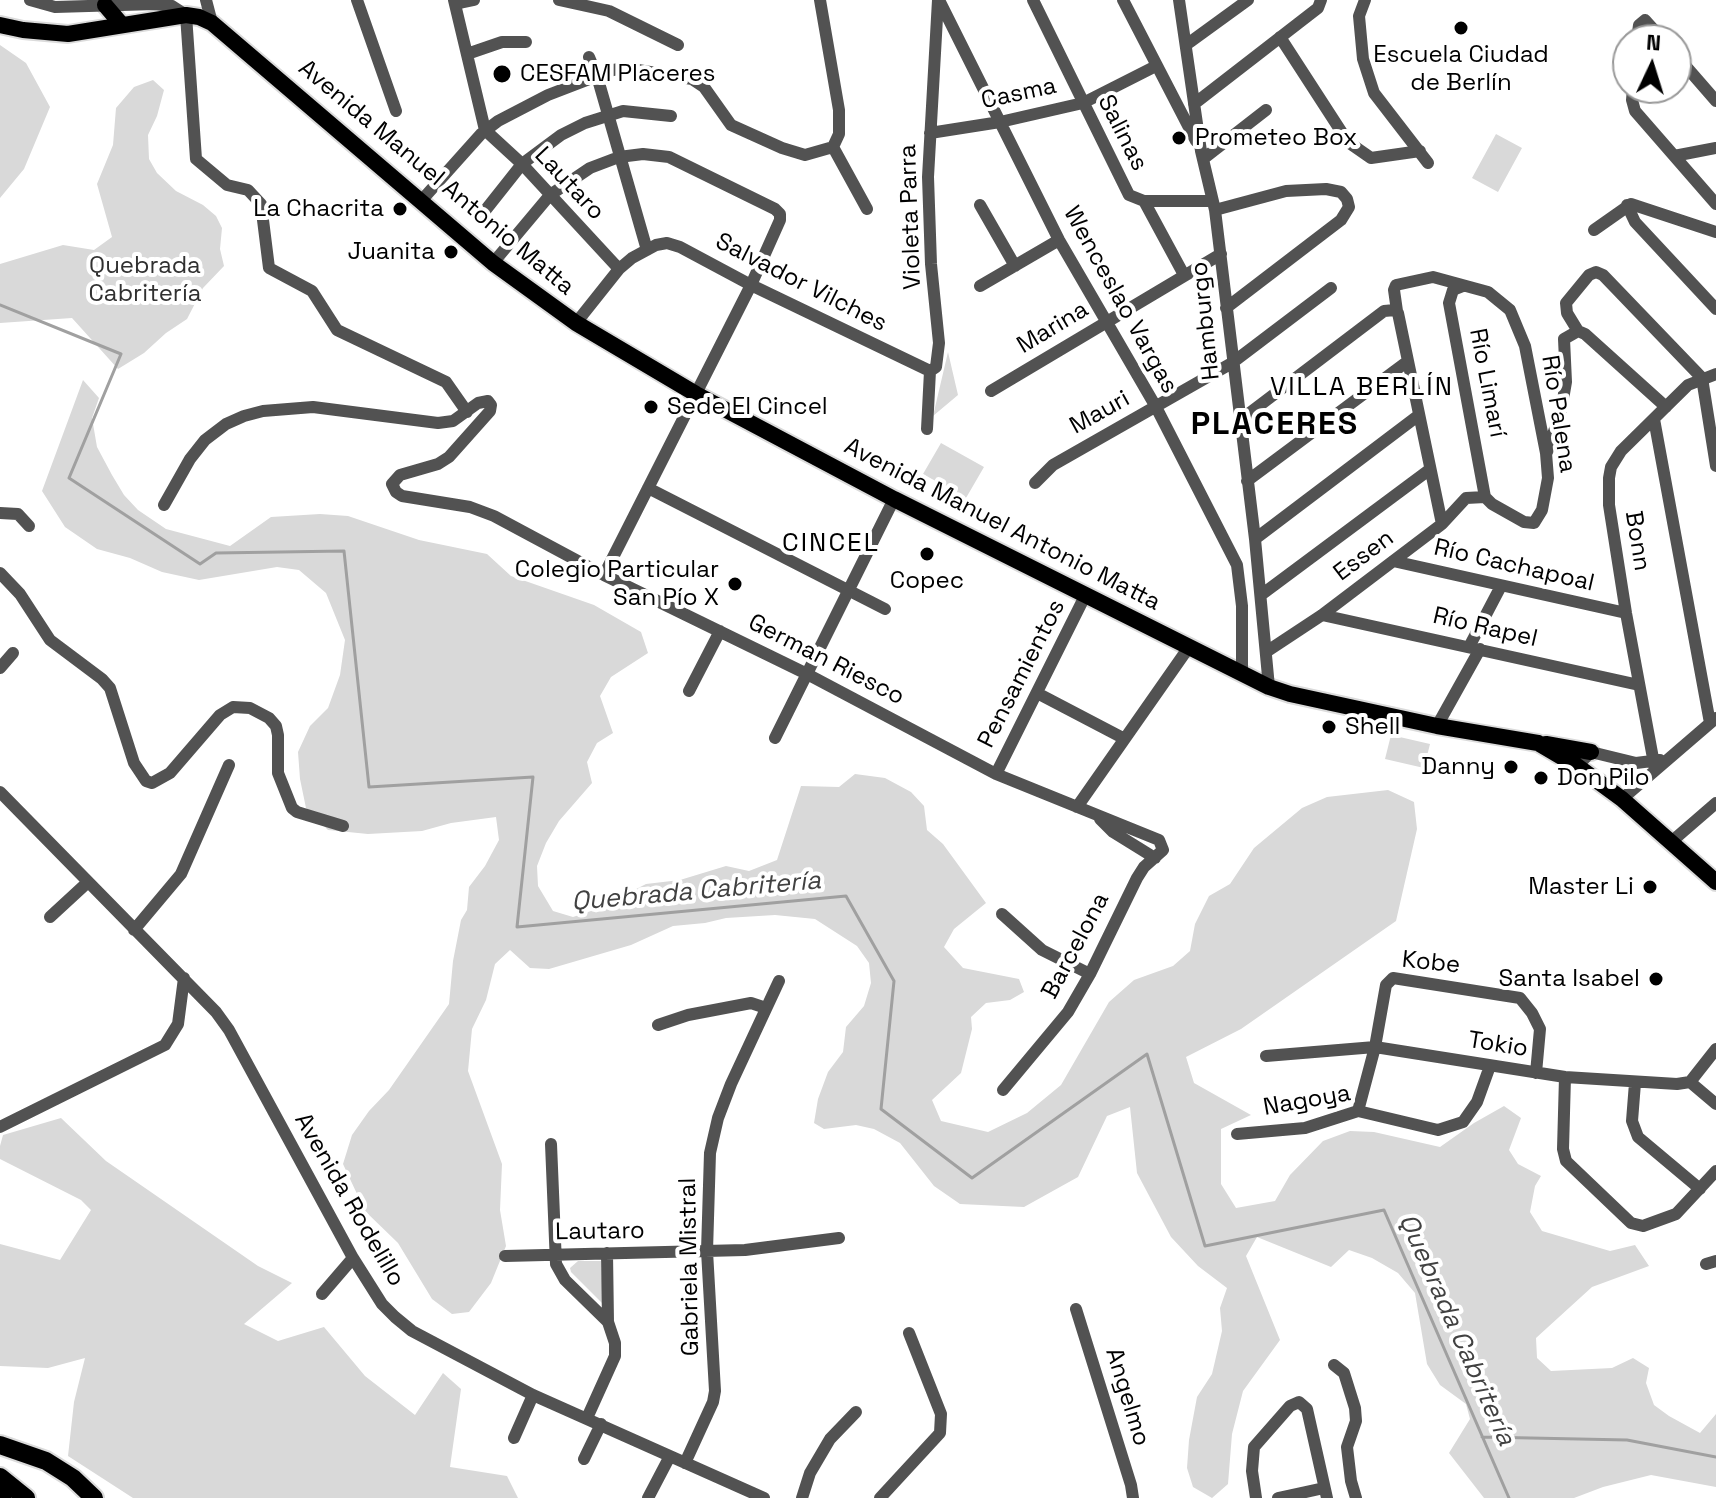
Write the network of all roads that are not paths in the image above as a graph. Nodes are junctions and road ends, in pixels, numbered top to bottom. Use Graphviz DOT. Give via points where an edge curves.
graph roads {
  1 [pos="30,0"];
  2 [pos="206,0"];
  3 [pos="357,0"];
  4 [pos="474,0"];
  5 [pos="559,0"];
  6 [pos="820,0"];
  7 [pos="938,0"];
  8 [pos="1033,0"];
  9 [pos="1123,0"];
  10 [pos="1179,0"];
  11 [pos="1248,0"];
  12 [pos="1321,0"];
  13 [pos="1365,0"];
  14 [pos="454,2"];
  15 [pos="105,5"];
  16 [pos="186,15"];
  17 [pos="212,23"];
  18 [pos="0,25"];
  19 [pos="122,25"];
  20 [pos="1280,37"];
  21 [pos="526,42"];
  22 [pos="678,45"];
  23 [pos="1186,45"];
  24 [pos="467,54"];
  25 [pos="589,57"];
  26 [pos="1156,66"];
  27 [pos="1692,75"];
  28 [pos="597,76"];
  29 [pos="1716,101"];
  30 [pos="1083,103"];
  31 [pos="1194,104"];
  32 [pos="1633,104"];
  33 [pos="1266,110"];
  34 [pos="396,111"];
  35 [pos="608,114"];
  36 [pos="671,116"];
  37 [pos="1000,122"];
  38 [pos="485,130"];
  39 [pos="930,133"];
  40 [pos="833,147"];
  41 [pos="1716,148"];
  42 [pos="1420,151"];
  43 [pos="1202,155"];
  44 [pos="1674,156"];
  45 [pos="619,157"];
  46 [pos="1428,163"];
  47 [pos="522,164"];
  48 [pos="550,195"];
  49 [pos="421,201"];
  50 [pos="1144,201"];
  51 [pos="1716,204"];
  52 [pos="980,205"];
  53 [pos="1627,205"];
  54 [pos="1214,206"];
  55 [pos="867,209"];
  56 [pos="480,217"];
  57 [pos="1594,230"];
  58 [pos="1716,232"];
  59 [pos="1059,240"];
  60 [pos="649,249"];
  61 [pos="1221,254"];
  62 [pos="493,263"];
  63 [pos="1015,266"];
  64 [pos="619,269"];
  65 [pos="1184,275"];
  66 [pos="751,285"];
  67 [pos="980,286"];
  68 [pos="1463,286"];
  69 [pos="1331,288"];
  70 [pos="1226,308"];
  71 [pos="1716,309"];
  72 [pos="1398,312"];
  73 [pos="1107,322"];
  74 [pos="576,323"];
  75 [pos="1578,331"];
  76 [pos="1408,361"];
  77 [pos="1232,363"];
  78 [pos="930,371"];
  79 [pos="1712,376"];
  80 [pos="991,391"];
  81 [pos="696,394"];
  82 [pos="1156,407"];
  83 [pos="1666,407"];
  84 [pos="467,412"];
  85 [pos="1419,415"];
  86 [pos="1654,419"];
  87 [pos="1239,421"];
  88 [pos="927,429"];
  89 [pos="1546,453"];
  90 [pos="1716,466"];
  91 [pos="1429,470"];
  92 [pos="1247,481"];
  93 [pos="1035,483"];
  94 [pos="648,488"];
  95 [pos="1485,497"];
  96 [pos="894,499"];
  97 [pos="164,505"];
  98 [pos="0,513"];
  99 [pos="1442,524"];
  100 [pos="29,526"];
  101 [pos="1255,539"];
  102 [pos="1393,561"];
  103 [pos="0,573"];
  104 [pos="604,575"];
  105 [pos="1501,586"];
  106 [pos="849,590"];
  107 [pos="1086,594"];
  108 [pos="1261,595"];
  109 [pos="885,609"];
  110 [pos="1626,613"];
  111 [pos="1322,615"];
  112 [pos="720,631"];
  113 [pos="1189,647"];
  114 [pos="1475,648"];
  115 [pos="1266,652"];
  116 [pos="13,653"];
  117 [pos="0,668"];
  118 [pos="807,674"];
  119 [pos="1242,675"];
  120 [pos="1639,685"];
  121 [pos="1269,687"];
  122 [pos="689,691"];
  123 [pos="1037,693"];
  124 [pos="1713,720"];
  125 [pos="1437,726"];
  126 [pos="775,738"];
  127 [pos="1123,738"];
  128 [pos="1538,743"];
  129 [pos="1591,752"];
  130 [pos="1636,763"];
  131 [pos="1659,763"];
  132 [pos="229,765"];
  133 [pos="1577,766"];
  134 [pos="996,774"];
  135 [pos="1639,783"];
  136 [pos="0,792"];
  137 [pos="1622,799"];
  138 [pos="1716,803"];
  139 [pos="1077,807"];
  140 [pos="343,826"];
  141 [pos="1671,842"];
  142 [pos="1155,858"];
  143 [pos="88,882"];
  144 [pos="1716,882"];
  145 [pos="1002,914"];
  146 [pos="50,917"];
  147 [pos="134,930"];
  148 [pos="1090,974"];
  149 [pos="184,978"];
  150 [pos="779,981"];
  151 [pos="766,1008"];
  152 [pos="658,1025"];
  153 [pos="1375,1047"];
  154 [pos="1716,1049"];
  155 [pos="1266,1056"];
  156 [pos="1490,1066"];
  157 [pos="1536,1073"];
  158 [pos="1565,1077"];
  159 [pos="1690,1082"];
  160 [pos="1635,1083"];
  161 [pos="1003,1090"];
  162 [pos="1716,1104"];
  163 [pos="1358,1111"];
  164 [pos="0,1127"];
  165 [pos="1237,1134"];
  166 [pos="551,1144"];
  167 [pos="1716,1171"];
  168 [pos="1700,1189"];
  169 [pos="839,1238"];
  170 [pos="707,1251"];
  171 [pos="607,1253"];
  172 [pos="555,1255"];
  173 [pos="505,1256"];
  174 [pos="353,1258"];
  175 [pos="322,1294"];
  176 [pos="1076,1309"];
  177 [pos="608,1322"];
  178 [pos="909,1333"];
  179 [pos="1334,1365"];
  180 [pos="533,1395"];
  181 [pos="856,1412"];
  182 [pos="587,1418"];
  183 [pos="601,1424"];
  184 [pos="514,1438"];
  185 [pos="0,1445"];
  186 [pos="670,1456"];
  187 [pos="584,1459"];
  188 [pos="685,1463"];
  189 [pos="0,1477"];
  190 [pos="1326,1493"];
  191 [pos="26,1498"];
  192 [pos="94,1498"];
  193 [pos="648,1498"];
  194 [pos="764,1498"];
  195 [pos="802,1498"];
  196 [pos="880,1498"];
  197 [pos="1133,1498"];
  198 [pos="1256,1498"];
  199 [pos="1278,1498"];
  200 [pos="1356,1498"];
  1 -- 15 [label="street" via="55,7"];
  2 -- 17 [label="street"];
  3 -- 34 [label="street"];
  4 -- 14 [label="street"];
  5 -- 22 [label="street" via="609,11"];
  6 -- 40 [label="street" via="839,110"];
  7 -- 37 [label="street, Wenceslao Vargas"];
  7 -- 39 [label="street, Violeta Parra"];
  8 -- 30 [label="street, Salinas"];
  9 -- 26 [label="street"];
  10 -- 23 [label="street, Hamburgo"];
  11 -- 23 [label="street"];
  12 -- 20 [label="street"];
  13 -- 42 [label="street" via="1359,16 1363,59 1374,93"];
  14 -- 24 [label="street"];
  15 -- 16 [label="street" via="172,6"];
  15 -- 19 [label="main road"];
  16 -- 17 [label="main road, Avenida Manuel Antonio Matta"];
  16 -- 19 [label="main road, Avenida Manuel Antonio Matta"];
  16 -- 84 [label="street" via="196,159 227,185 248,190 261,204 269,268 312,291 337,330 446,382"];
  17 -- 49 [label="main road, Avenida Manuel Antonio Matta"];
  18 -- 19 [label="main road, Avenida Manuel Antonio Matta" via="68,34"];
  20 -- 31 [label="street" via="1265,58"];
  20 -- 42 [label="street" via="1348,142 1371,158"];
  21 -- 24 [label="street" via="502,42"];
  23 -- 31 [label="street, Hamburgo"];
  24 -- 38 [label="street"];
  25 -- 28 [label="street"];
  26 -- 30 [label="street, Casma"];
  26 -- 43 [label="street"];
  27 -- 29 [label="street"];
  28 -- 35 [label="street"];
  28 -- 38 [label="street" via="522,107"];
  28 -- 40 [label="street" via="626,68 692,79 742,131 794,153"];
  30 -- 37 [label="street, Casma"];
  30 -- 50 [label="street, Salinas" via="1129,195"];
  31 -- 43 [label="street, Hamburgo"];
  32 -- 44 [label="street"];
  33 -- 43 [label="street"];
  35 -- 36 [label="street"];
  35 -- 45 [label="street"];
  35 -- 47 [label="street" via="561,135"];
  37 -- 39 [label="street, Casma"];
  37 -- 59 [label="street, Wenceslao Vargas"];
  38 -- 47 [label="street, Lautaro"];
  38 -- 49 [label="street"];
  39 -- 78 [label="street, Violeta Parra" via="929,209 939,343 936,367"];
  40 -- 55 [label="street"];
  41 -- 44 [label="street"];
  42 -- 46 [label="street"];
  43 -- 54 [label="street, Hamburgo"];
  44 -- 51 [label="street"];
  45 -- 48 [label="street" via="590,168"];
  45 -- 60 [label="street"];
  45 -- 66 [label="street" via="669,157 775,209 780,220"];
  47 -- 48 [label="street, Lautaro"];
  47 -- 56 [label="street"];
  48 -- 62 [label="street"];
  48 -- 64 [label="street, Lautaro"];
  49 -- 62 [label="main road, Avenida Manuel Antonio Matta"];
  50 -- 54 [label="street"];
  50 -- 65 [label="street, Salinas"];
  52 -- 63 [label="street"];
  53 -- 57 [label="street"];
  53 -- 58 [label="street"];
  53 -- 71 [label="street" via="1635,222"];
  54 -- 61 [label="street, Hamburgo"];
  54 -- 70 [label="street" via="1286,191 1326,189 1341,192 1349,207 1341,220"];
  59 -- 63 [label="street"];
  59 -- 73 [label="street, Wenceslao Vargas"];
  60 -- 64 [label="street"];
  60 -- 66 [label="street, Salvador Vilches" via="673,243"];
  61 -- 65 [label="street, Marina"];
  61 -- 70 [label="street, Hamburgo"];
  62 -- 74 [label="main road, Avenida Manuel Antonio Matta"];
  63 -- 67 [label="street"];
  64 -- 74 [label="street"];
  65 -- 73 [label="street, Marina"];
  66 -- 78 [label="street, Salvador Vilches"];
  66 -- 81 [label="street"];
  68 -- 72 [label="street, Río Palena" via="1433,277 1396,285"];
  68 -- 89 [label="street, Río Palena" via="1488,292 1510,310 1525,346"];
  68 -- 95 [label="street, Río Limarí" via="1453,290 1449,303"];
  69 -- 77 [label="street, Mauri"];
  70 -- 77 [label="street, Hamburgo"];
  72 -- 76 [label="street"];
  72 -- 87 [label="street" via="1384,311"];
  73 -- 80 [label="street, Marina"];
  73 -- 82 [label="street, Wenceslao Vargas"];
  74 -- 81 [label="main road, Avenida Manuel Antonio Matta"];
  75 -- 79 [label="street" via="1566,303 1596,272"];
  75 -- 83 [label="street"];
  75 -- 89 [label="street" via="1564,339 1566,382"];
  76 -- 85 [label="street"];
  76 -- 92 [label="street"];
  77 -- 82 [label="street, Mauri"];
  77 -- 87 [label="street, Hamburgo"];
  78 -- 88 [label="street, Violeta Parra"];
  79 -- 83 [label="street, Bonn" via="1688,385"];
  79 -- 90 [label="street"];
  81 -- 94 [label="street"];
  81 -- 96 [label="main road, Avenida Manuel Antonio Matta"];
  82 -- 93 [label="street, Mauri" via="1053,465"];
  82 -- 119 [label="street, Wenceslao Vargas" via="1237,565"];
  83 -- 86 [label="street, Bonn"];
  84 -- 97 [label="street, German Riesco" via="438,423 313,407 244,416 205,440"];
  84 -- 104 [label="street, German Riesco" via="483,400 491,405 449,457 400,475 392,484 396,492 483,511"];
  85 -- 91 [label="street"];
  85 -- 101 [label="street"];
  86 -- 110 [label="street, Bonn" via="1621,451 1609,478"];
  86 -- 124 [label="street"];
  87 -- 92 [label="street, Hamburgo"];
  89 -- 95 [label="street, Río Palena" via="1546,496 1534,523"];
  91 -- 99 [label="street"];
  91 -- 108 [label="street"];
  92 -- 101 [label="street, Hamburgo"];
  94 -- 104 [label="street"];
  94 -- 106 [label="street"];
  95 -- 99 [label="street, Essen" via="1466,498"];
  96 -- 106 [label="street"];
  96 -- 107 [label="main road, Avenida Manuel Antonio Matta"];
  98 -- 100 [label="street" via="18,514"];
  99 -- 102 [label="street, Essen"];
  101 -- 108 [label="street, Hamburgo"];
  102 -- 105 [label="street, Río Cachapoal"];
  102 -- 111 [label="street, Essen"];
  103 -- 140 [label="street" via="50,640 110,688 134,763 146,781 170,773 220,715 233,707 250,708 276,726 278,773 292,808"];
  104 -- 112 [label="street, German Riesco"];
  105 -- 110 [label="street, Río Cachapoal"];
  105 -- 114 [label="street"];
  106 -- 109 [label="street"];
  106 -- 118 [label="street"];
  107 -- 113 [label="main road, Avenida Manuel Antonio Matta"];
  107 -- 123 [label="street, Pensamientos"];
  108 -- 115 [label="street, Hamburgo"];
  110 -- 120 [label="street, Bonn"];
  111 -- 114 [label="street, Río Rapel"];
  111 -- 115 [label="street, Essen"];
  112 -- 118 [label="street, German Riesco"];
  112 -- 122 [label="street"];
  113 -- 119 [label="main road, Avenida Manuel Antonio Matta"];
  113 -- 127 [label="street"];
  114 -- 120 [label="street, Río Rapel"];
  114 -- 125 [label="street"];
  115 -- 121 [label="street, Hamburgo"];
  116 -- 117 [label="street"];
  118 -- 126 [label="street"];
  118 -- 134 [label="street, German Riesco"];
  119 -- 121 [label="main road, Avenida Manuel Antonio Matta"];
  120 -- 131 [label="street, Bonn"];
  121 -- 125 [label="main road, Avenida Manuel Antonio Matta"];
  123 -- 127 [label="street"];
  123 -- 134 [label="street, Pensamientos"];
  124 -- 131 [label="street"];
  125 -- 128 [label="main road, Avenida Manuel Antonio Matta"];
  127 -- 139 [label="street"];
  128 -- 129 [label="main road"];
  128 -- 133 [label="main road, Avenida Manuel Antonio Matta"];
  129 -- 130 [label="street"];
  129 -- 133 [label="street"];
  130 -- 131 [label="street"];
  130 -- 135 [label="street"];
  131 -- 135 [label="street"];
  132 -- 147 [label="street" via="181,874"];
  133 -- 137 [label="main road, Avenida Manuel Antonio Matta"];
  134 -- 139 [label="street, German Riesco"];
  135 -- 137 [label="street"];
  136 -- 143 [label="street, Avenida Rodelillo"];
  137 -- 141 [label="main road, Avenida Manuel Antonio Matta"];
  138 -- 141 [label="street"];
  139 -- 142 [label="street, German Riesco" via="1159,840 1163,850"];
  141 -- 144 [label="main road, Avenida Manuel Antonio Matta"];
  142 -- 148 [label="street, Barcelona" via="1137,878"];
  143 -- 146 [label="street"];
  143 -- 147 [label="street, Avenida Rodelillo"];
  145 -- 148 [label="street" via="1042,950"];
  147 -- 149 [label="street, Avenida Rodelillo"];
  148 -- 161 [label="street, Barcelona" via="1068,1012"];
  149 -- 164 [label="street" via="178,1024 165,1045"];
  149 -- 174 [label="street, Avenida Rodelillo" via="229,1030"];
  150 -- 151 [label="street, Gabriela Mistral"];
  151 -- 152 [label="street" via="751,1003"];
  151 -- 170 [label="street, Gabriela Mistral" via="718,1118 710,1153"];
  153 -- 155 [label="street, Tokio"];
  153 -- 156 [label="street, Tokio"];
  153 -- 157 [label="street, Kobe" via="1391,979 1513,996 1524,1001 1540,1029"];
  153 -- 163 [label="street, Kobe"];
  154 -- 159 [label="street"];
  156 -- 157 [label="street, Tokio"];
  156 -- 163 [label="street, Nagoya" via="1463,1122 1438,1130"];
  157 -- 158 [label="street, Tokio"];
  158 -- 160 [label="street, Tokio"];
  158 -- 168 [label="street" via="1566,1161 1631,1223 1643,1226 1676,1214"];
  159 -- 160 [label="street, Tokio"];
  159 -- 162 [label="street"];
  160 -- 168 [label="street" via="1632,1121 1638,1137"];
  163 -- 165 [label="street, Nagoya" via="1305,1128"];
  166 -- 172 [label="street"];
  167 -- 168 [label="street"];
  169 -- 170 [label="street, Lautaro"];
  170 -- 171 [label="street, Lautaro"];
  170 -- 188 [label="street, Gabriela Mistral" via="715,1391"];
  171 -- 172 [label="street, Lautaro"];
  171 -- 177 [label="street"];
  172 -- 173 [label="street, Lautaro"];
  172 -- 177 [label="street" via="565,1280"];
  174 -- 175 [label="street"];
  174 -- 180 [label="street, Avenida Rodelillo" via="382,1304 412,1331"];
  176 -- 197 [label="street, Angelmo"];
  177 -- 182 [label="street" via="615,1356"];
  178 -- 196 [label="street" via="941,1414 940,1433"];
  179 -- 200 [label="street" via="1344,1373 1355,1408 1347,1447"];
  180 -- 182 [label="street, Avenida Rodelillo"];
  180 -- 184 [label="street"];
  181 -- 195 [label="street" via="830,1439"];
  182 -- 183 [label="street, Avenida Rodelillo"];
  183 -- 186 [label="street, Avenida Rodelillo"];
  183 -- 187 [label="street"];
  185 -- 192 [label="highway" via="46,1461"];
  186 -- 188 [label="street, Avenida Rodelillo"];
  186 -- 193 [label="street"];
  188 -- 194 [label="street, Avenida Rodelillo"];
  189 -- 191 [label="highway"];
  190 -- 198 [label="street" via="1305,1406 1295,1402 1254,1447"];
  190 -- 199 [label="street"];
}
